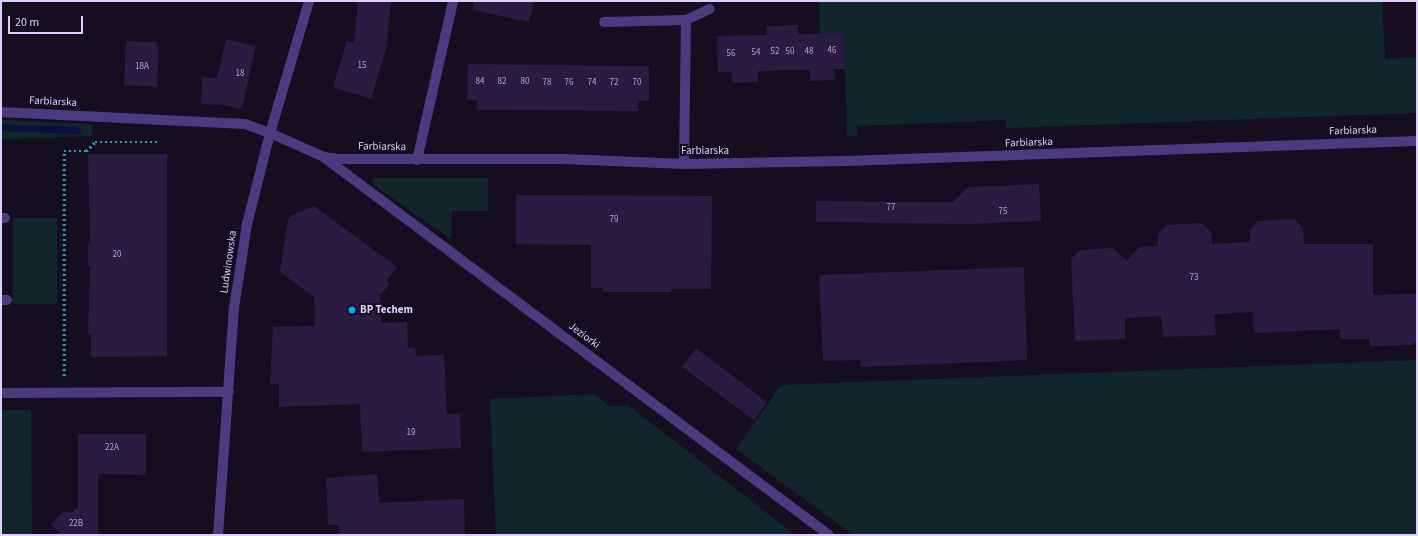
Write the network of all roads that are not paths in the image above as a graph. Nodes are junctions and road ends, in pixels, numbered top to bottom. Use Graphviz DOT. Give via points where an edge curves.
graph roads {
  1 [pos="309,1"];
  2 [pos="453,1"];
  3 [pos="710,9"];
  4 [pos="686,20"];
  5 [pos="604,22"];
  6 [pos="1,112"];
  7 [pos="270,133"];
  8 [pos="1417,141"];
  9 [pos="324,157"];
  10 [pos="417,160"];
  11 [pos="684,164"];
  12 [pos="229,392"];
  13 [pos="1,393"];
  14 [pos="218,535"];
  15 [pos="829,535"];
  1 -- 7 [label="street, Ludwinowska"];
  2 -- 10 [label="street"];
  3 -- 4 [label="street"];
  4 -- 5 [label="street"];
  4 -- 11 [label="street"];
  6 -- 7 [label="street, Farbiarska" via="245,124"];
  7 -- 9 [label="street, Farbiarska"];
  7 -- 12 [label="street, Ludwinowska" via="247,224 234,308"];
  8 -- 11 [label="street, Farbiarska" via="846,161"];
  9 -- 10 [label="street, Farbiarska"];
  9 -- 15 [label="street, Jeziorki"];
  10 -- 11 [label="street, Farbiarska" via="564,159"];
  12 -- 13 [label="street"];
  12 -- 14 [label="street, Ludwinowska"];
}
